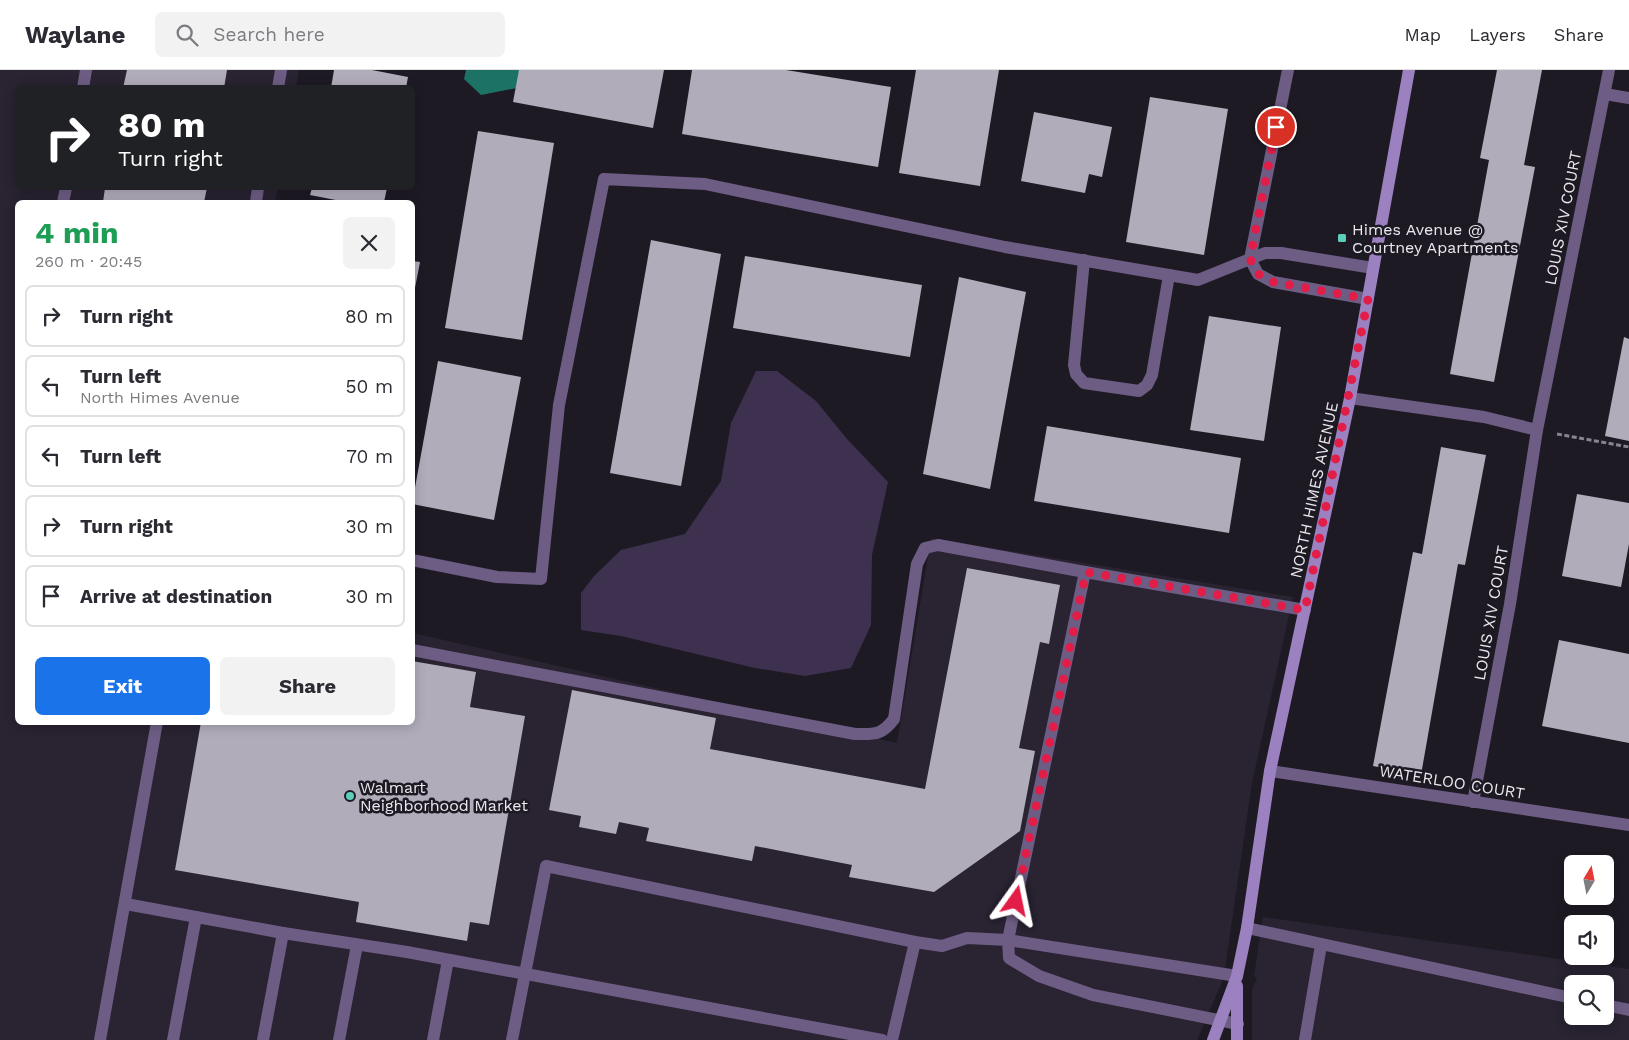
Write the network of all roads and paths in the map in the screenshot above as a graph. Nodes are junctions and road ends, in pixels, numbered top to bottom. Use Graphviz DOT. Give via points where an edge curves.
graph roads {
  1 [pos="86,70"];
  2 [pos="281,70"];
  3 [pos="1288,70"];
  4 [pos="1409,70"];
  5 [pos="1609,70"];
  6 [pos="84,85"];
  7 [pos="278,85"];
  8 [pos="1605,94"];
  9 [pos="1629,98"];
  10 [pos="1250,259"];
  11 [pos="1084,260"];
  12 [pos="1373,268"];
  13 [pos="1169,275"];
  14 [pos="1368,299"];
  15 [pos="1350,398"];
  16 [pos="1537,430"];
  17 [pos="1629,446"];
  18 [pos="415,561"];
  19 [pos="1086,572"];
  20 [pos="1305,610"];
  21 [pos="415,651"];
  22 [pos="156,725"];
  23 [pos="1270,771"];
  24 [pos="1473,802"];
  25 [pos="1629,825"];
  26 [pos="126,904"];
  27 [pos="196,917"];
  28 [pos="1247,928"];
  29 [pos="283,933"];
  30 [pos="1008,940"];
  31 [pos="915,942"];
  32 [pos="357,945"];
  33 [pos="1321,945"];
  34 [pos="448,960"];
  35 [pos="524,974"];
  36 [pos="1237,976"];
  37 [pos="1564,996"];
  38 [pos="1614,1006"];
  39 [pos="1629,1010"];
  40 [pos="1222,1021"];
  41 [pos="1238,1024"];
  42 [pos="100,1040"];
  43 [pos="173,1040"];
  44 [pos="263,1040"];
  45 [pos="339,1040"];
  46 [pos="433,1040"];
  47 [pos="512,1040"];
  48 [pos="882,1040"];
  49 [pos="892,1040"];
  50 [pos="1214,1040"];
  51 [pos="1237,1040"];
  52 [pos="1305,1040"];
  1 -- 6 [label="street"];
  2 -- 7 [label="street"];
  3 -- 10 [label="street"];
  4 -- 12 [label="street, NORTH HIMES AVENUE"];
  5 -- 8 [label="street, LOUIS XIV COURT"];
  8 -- 9 [label="street"];
  8 -- 16 [label="street, LOUIS XIV COURT"];
  10 -- 12 [label="street" via="1264,253 1281,253"];
  10 -- 13 [label="street" via="1198,280"];
  10 -- 14 [label="street" via="1258,274 1273,282"];
  11 -- 13 [label="street"];
  11 -- 13 [label="street" via="1074,365 1076,374 1084,382 1138,391 1147,385 1152,375"];
  11 -- 18 [label="street" via="1005,247 705,184 604,179 559,405 541,579 497,578"];
  12 -- 14 [label="street, NORTH HIMES AVENUE"];
  14 -- 15 [label="street, NORTH HIMES AVENUE"];
  15 -- 16 [label="street" via="1484,418"];
  15 -- 20 [label="street, NORTH HIMES AVENUE"];
  16 -- 17 [label="path"];
  16 -- 24 [label="street, LOUIS XIV COURT" via="1510,604"];
  19 -- 20 [label="street"];
  19 -- 21 [label="street" via="938,545 925,548 917,564 894,719 886,730 875,734 845,732"];
  19 -- 30 [label="street"];
  20 -- 23 [label="street, NORTH HIMES AVENUE"];
  22 -- 26 [label="street"];
  23 -- 24 [label="street, WATERLOO COURT"];
  23 -- 28 [label="street, NORTH HIMES AVENUE"];
  24 -- 25 [label="street, WATERLOO COURT"];
  26 -- 27 [label="street"];
  26 -- 42 [label="street"];
  27 -- 29 [label="street"];
  27 -- 43 [label="street"];
  28 -- 33 [label="street"];
  28 -- 36 [label="street, NORTH HIMES AVENUE"];
  29 -- 32 [label="street"];
  29 -- 44 [label="street"];
  30 -- 31 [label="street" via="967,938 942,946"];
  30 -- 36 [label="street"];
  30 -- 40 [label="street" via="1009,958 1039,976 1094,995"];
  31 -- 35 [label="street" via="546,866"];
  31 -- 49 [label="street"];
  32 -- 34 [label="street"];
  32 -- 45 [label="street"];
  33 -- 37 [label="street"];
  33 -- 52 [label="street"];
  34 -- 35 [label="street"];
  34 -- 46 [label="street"];
  35 -- 47 [label="street"];
  35 -- 48 [label="street"];
  36 -- 40 [label="street, NORTH HIMES AVENUE"];
  36 -- 41 [label="street, NORTH HIMES AVENUE"];
  38 -- 39 [label="street"];
  40 -- 41 [label="street"];
  40 -- 50 [label="street, NORTH HIMES AVENUE"];
  41 -- 51 [label="street, NORTH HIMES AVENUE"];
}
